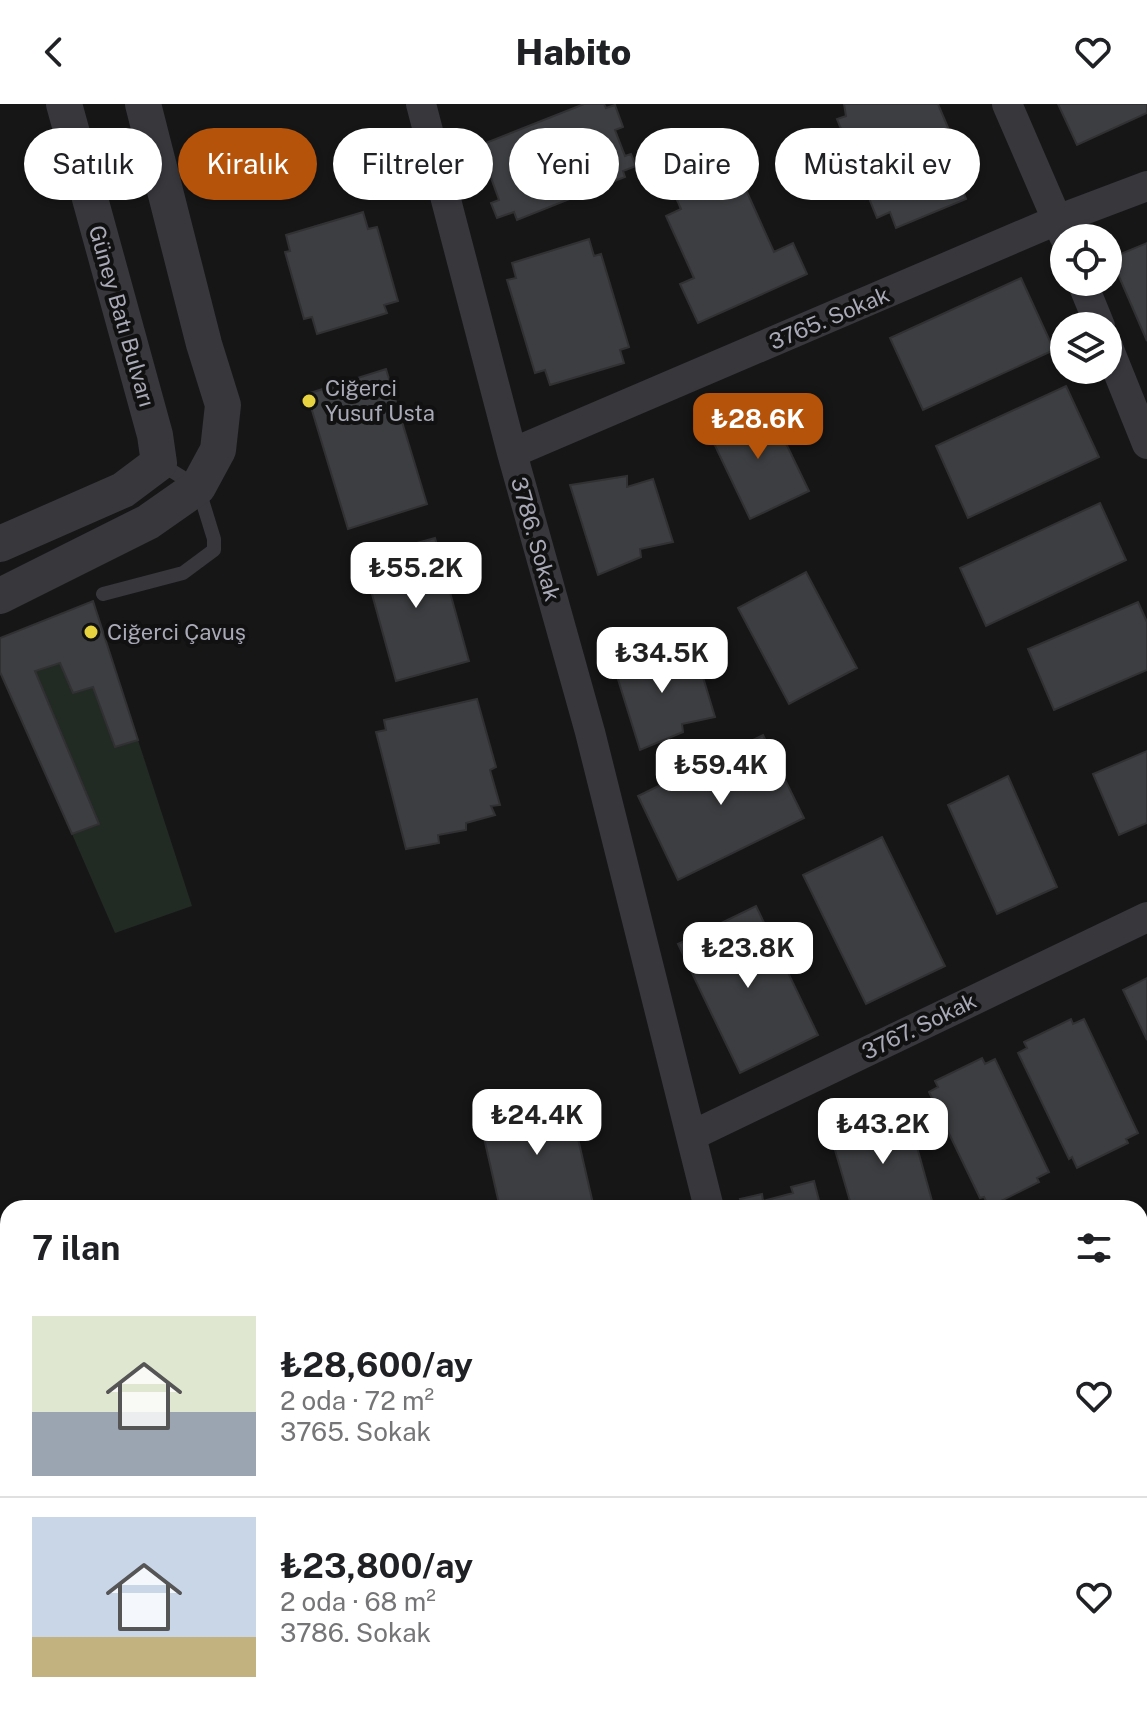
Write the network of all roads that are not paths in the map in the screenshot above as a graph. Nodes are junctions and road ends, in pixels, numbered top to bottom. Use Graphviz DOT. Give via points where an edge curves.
graph roads {
  1 [pos="64,104"];
  2 [pos="143,104"];
  3 [pos="421,104"];
  4 [pos="1007,104"];
  5 [pos="1147,186"];
  6 [pos="1059,224"];
  7 [pos="1071,224"];
  8 [pos="1050,233"];
  9 [pos="1122,382"];
  10 [pos="1147,444"];
  11 [pos="157,449"];
  12 [pos="512,453"];
  13 [pos="198,487"];
  14 [pos="0,544"];
  15 [pos="103,594"];
  16 [pos="0,596"];
  17 [pos="1147,917"];
  18 [pos="691,1136"];
  19 [pos="707,1200"];
  1 -- 11 [label="street, Güney Batı Bulvarı"];
  2 -- 13 [label="street" via="223,405 218,450"];
  3 -- 12 [label="street, 3786. Sokak"];
  4 -- 6 [label="street"];
  5 -- 7 [label="street, 3765. Sokak"];
  8 -- 12 [label="street, 3765. Sokak"];
  9 -- 10 [label="street"];
  11 -- 13 [label="lane"];
  11 -- 14 [label="street" via="123,490"];
  12 -- 18 [label="street, 3786. Sokak" via="590,732"];
  13 -- 15 [label="lane" via="214,550 183,573"];
  13 -- 16 [label="street" via="148,522"];
  17 -- 18 [label="street, 3767. Sokak"];
  18 -- 19 [label="street, 3786. Sokak"];
}
